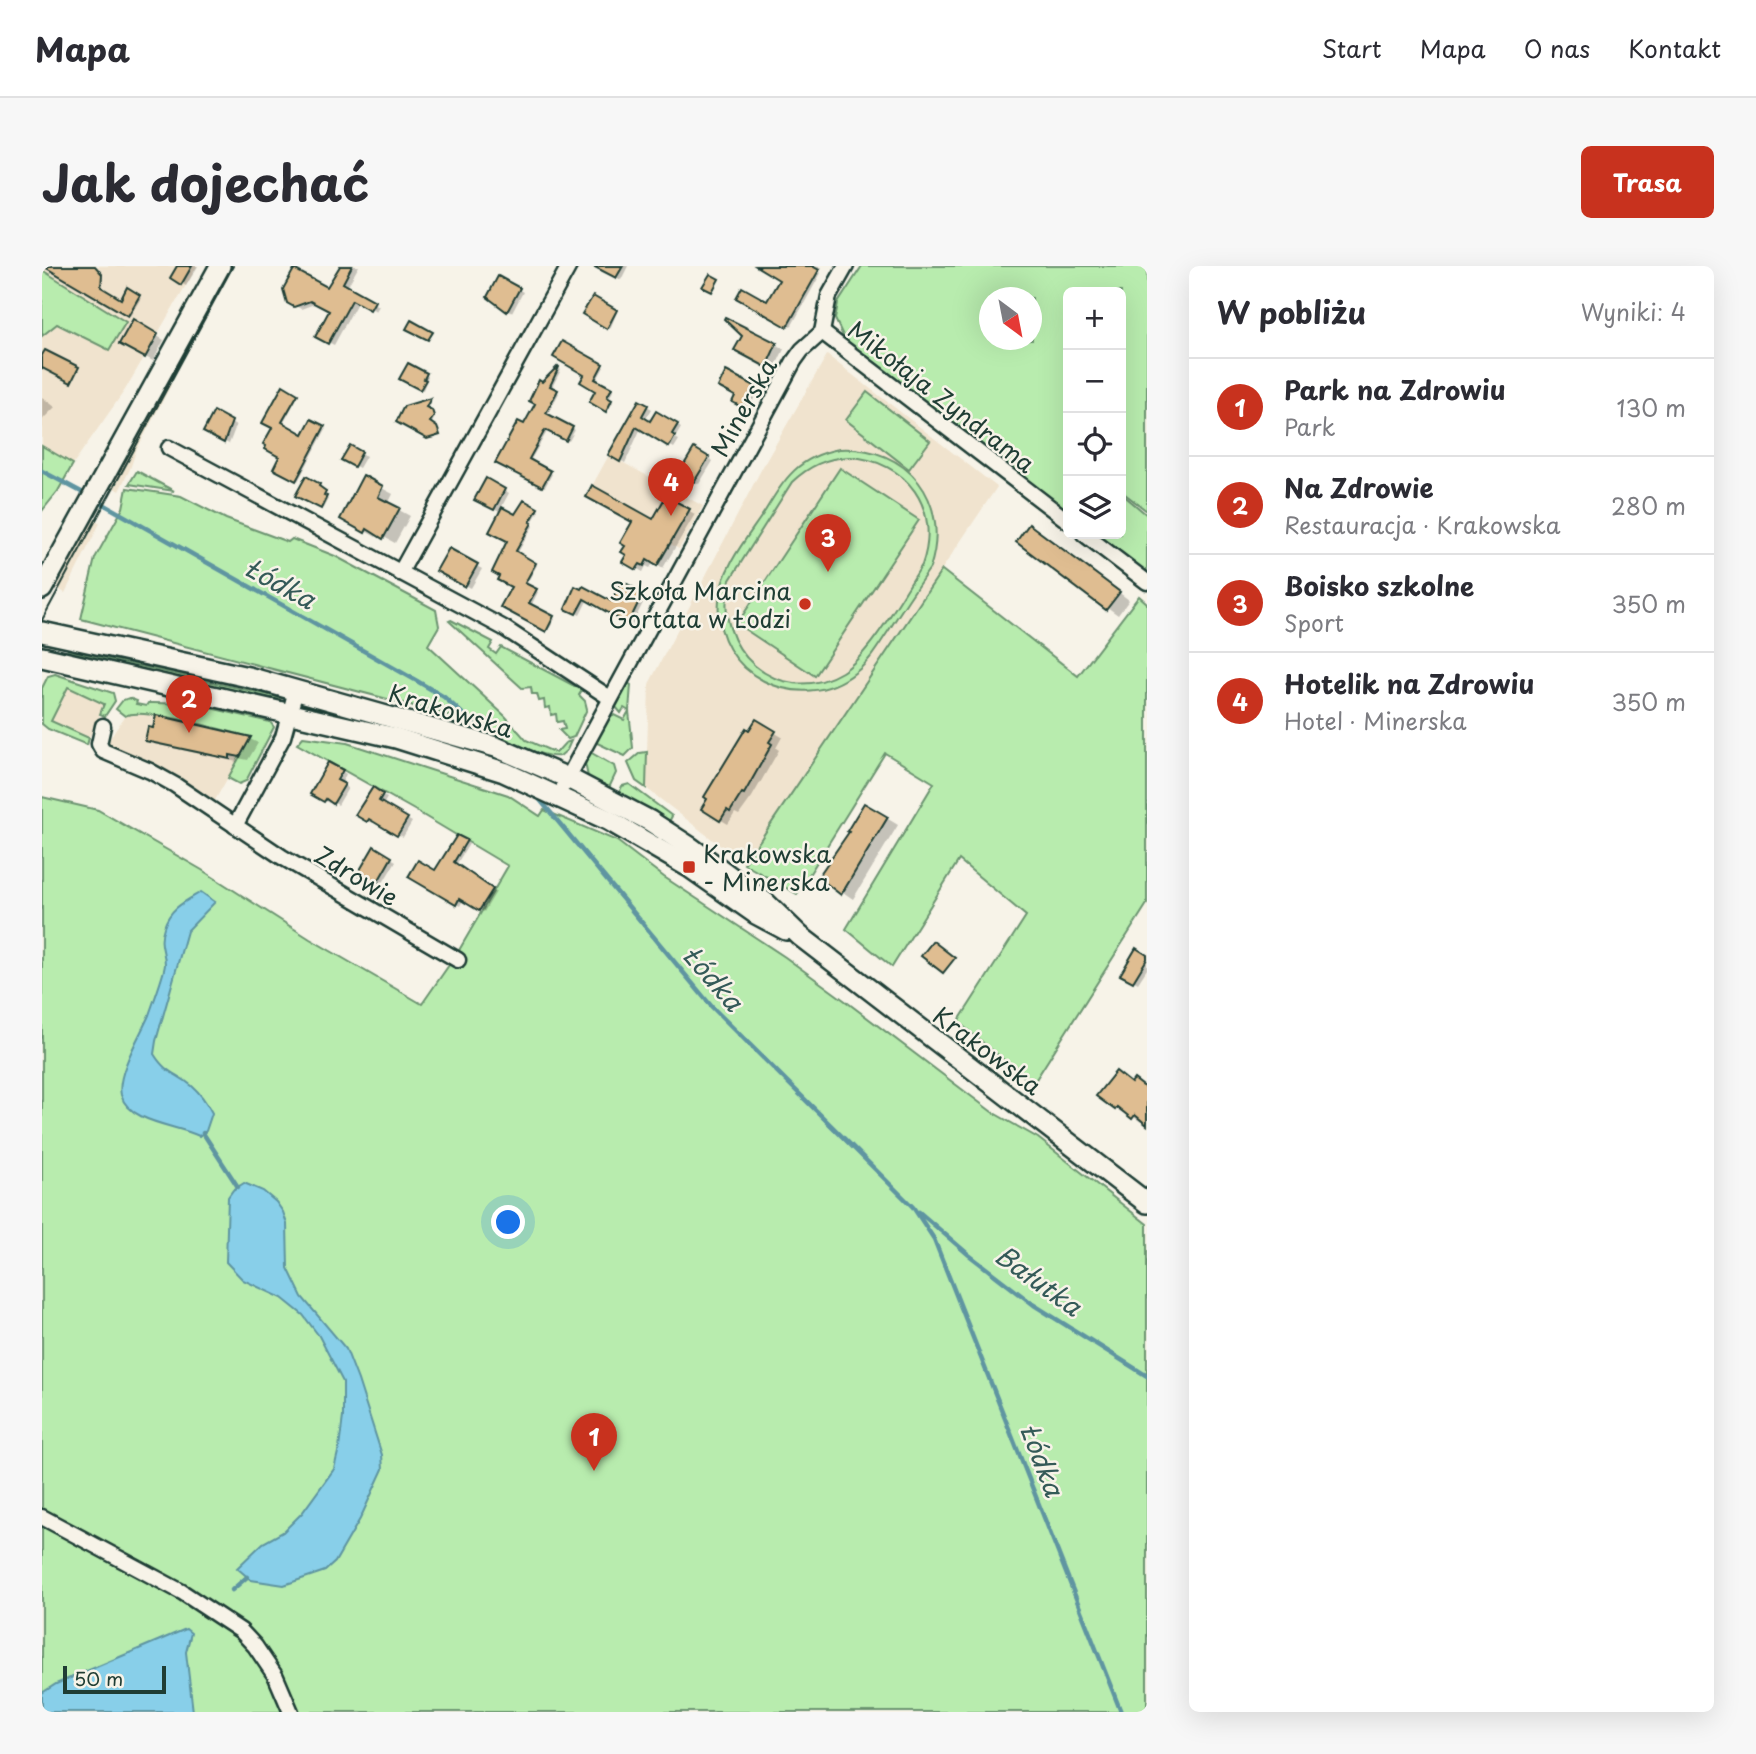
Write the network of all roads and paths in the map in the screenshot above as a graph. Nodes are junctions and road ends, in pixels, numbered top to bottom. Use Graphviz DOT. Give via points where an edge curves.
graph roads {
  1 [pos="220,266"];
  2 [pos="569,266"];
  3 [pos="846,266"];
  4 [pos="822,332"];
  5 [pos="169,448"];
  6 [pos="1063,518"];
  7 [pos="1091,539"];
  8 [pos="400,573"];
  9 [pos="1147,582"];
  10 [pos="42,589"];
  11 [pos="42,632"];
  12 [pos="42,657"];
  13 [pos="296,690"];
  14 [pos="610,698"];
  15 [pos="291,713"];
  16 [pos="103,726"];
  17 [pos="557,788"];
  18 [pos="234,826"];
  19 [pos="458,960"];
  20 [pos="1147,1203"];
  21 [pos="42,1517"];
  22 [pos="292,1712"];
  1 -- 10 [label="main road"];
  2 -- 8 [label="street"];
  3 -- 4 [label="street" via="826,304"];
  4 -- 6 [label="street, Mikołaja Zyndrama"];
  4 -- 14 [label="street, Minerska" via="794,361"];
  5 -- 8 [label="street"];
  7 -- 9 [label="street"];
  8 -- 14 [label="street" via="504,628"];
  11 -- 13 [label="main road, Krakowska"];
  12 -- 15 [label="main road, Krakowska"];
  13 -- 15 [label="street"];
  13 -- 17 [label="main road, Krakowska" via="519,757"];
  14 -- 17 [label="street, Minerska"];
  15 -- 17 [label="main road, Krakowska" via="408,741"];
  15 -- 18 [label="street" via="283,737"];
  16 -- 18 [label="street, Zdrowie" via="99,744 103,751 150,771"];
  17 -- 20 [label="main road, Krakowska" via="630,810 690,847"];
  18 -- 19 [label="street, Zdrowie"];
  21 -- 22 [label="street" via="182,1592 241,1631 271,1669"];
}
